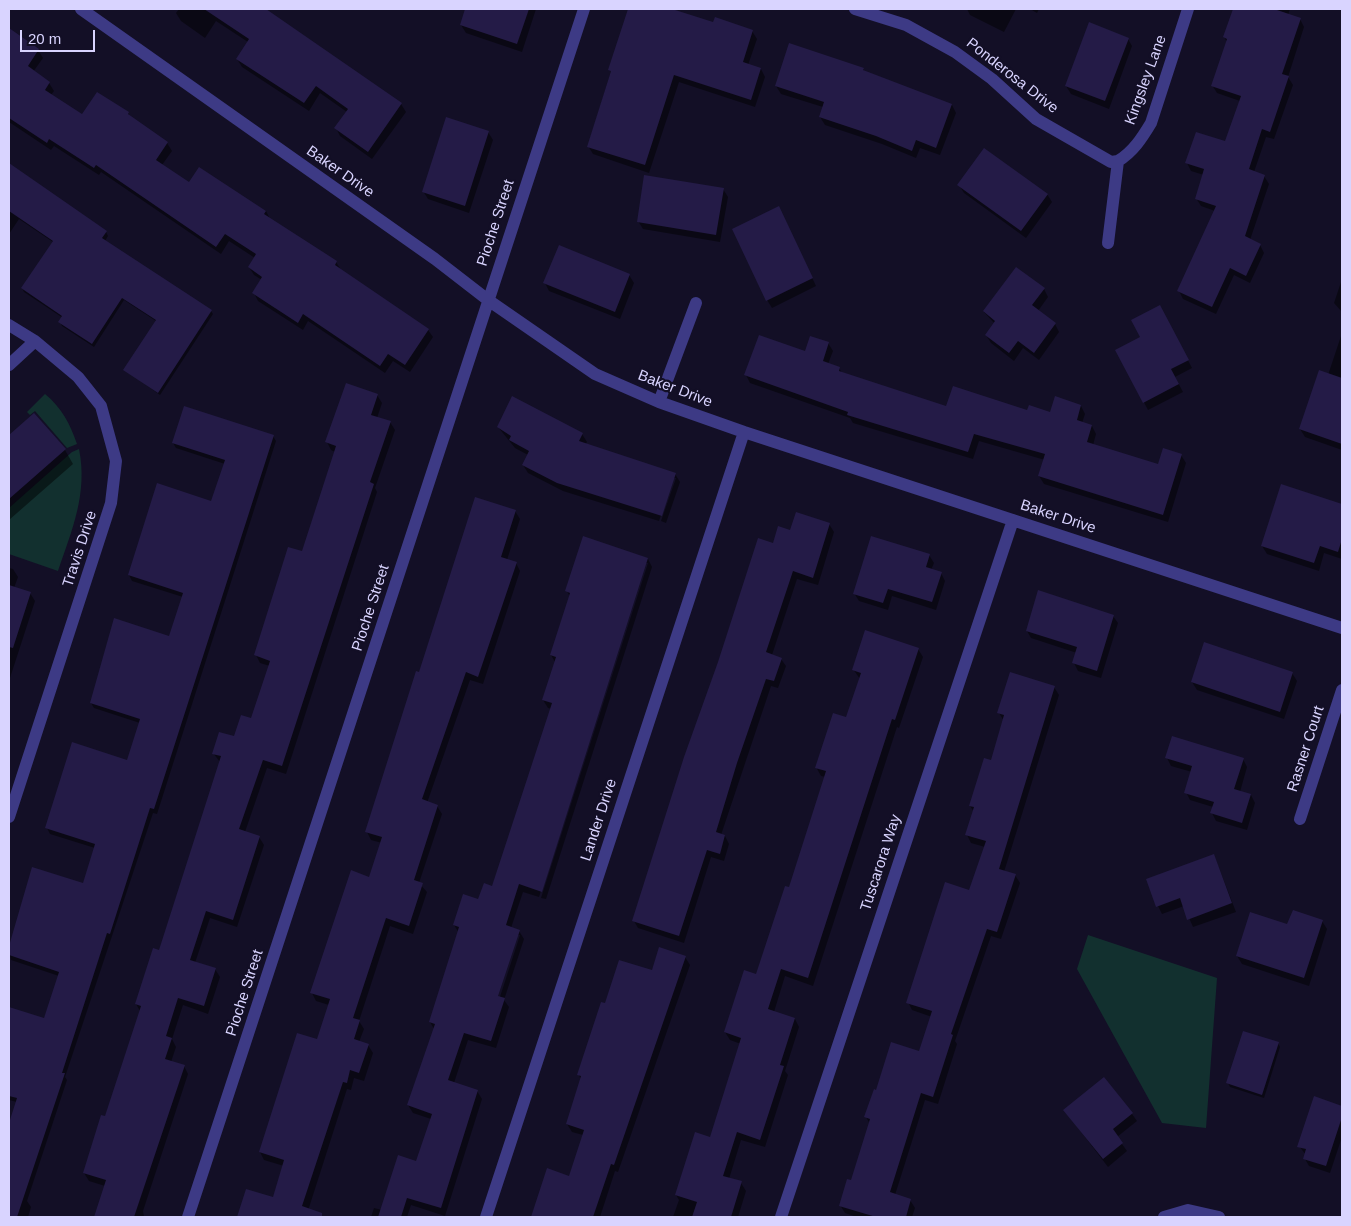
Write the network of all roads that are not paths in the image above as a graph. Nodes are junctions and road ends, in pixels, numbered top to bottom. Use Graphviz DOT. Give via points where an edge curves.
graph roads {
  1 [pos="82,9"];
  2 [pos="584,9"];
  3 [pos="855,9"];
  4 [pos="1188,9"];
  5 [pos="1118,161"];
  6 [pos="1108,243"];
  7 [pos="488,300"];
  8 [pos="696,303"];
  9 [pos="9,324"];
  10 [pos="35,341"];
  11 [pos="9,365"];
  12 [pos="659,402"];
  13 [pos="744,432"];
  14 [pos="1013,520"];
  15 [pos="1342,628"];
  16 [pos="1342,690"];
  17 [pos="9,817"];
  18 [pos="1300,819"];
  19 [pos="188,1217"];
  20 [pos="486,1217"];
  21 [pos="781,1217"];
  22 [pos="1165,1217"];
  23 [pos="1219,1217"];
  1 -- 7 [label="street, Baker Drive"];
  2 -- 7 [label="street, Pioche Street"];
  3 -- 5 [label="street, Ponderosa Drive" via="906,25 955,52 992,79 1036,119 1111,162"];
  4 -- 5 [label="street, Kingsley Lane" via="1151,123 1142,138"];
  5 -- 6 [label="street"];
  7 -- 12 [label="street, Baker Drive" via="595,374"];
  7 -- 19 [label="street, Pioche Street"];
  8 -- 12 [label="street"];
  9 -- 10 [label="street, Travis Drive"];
  10 -- 11 [label="street"];
  10 -- 17 [label="street, Travis Drive" via="78,377 101,406 116,461 112,503"];
  12 -- 13 [label="street, Baker Drive"];
  13 -- 14 [label="street, Baker Drive"];
  13 -- 20 [label="street, Lander Drive"];
  14 -- 15 [label="street, Baker Drive"];
  14 -- 21 [label="street, Tuscarora Way"];
  16 -- 18 [label="street, Rasner Court"];
  22 -- 23 [label="street" via="1188,1210"];
}
